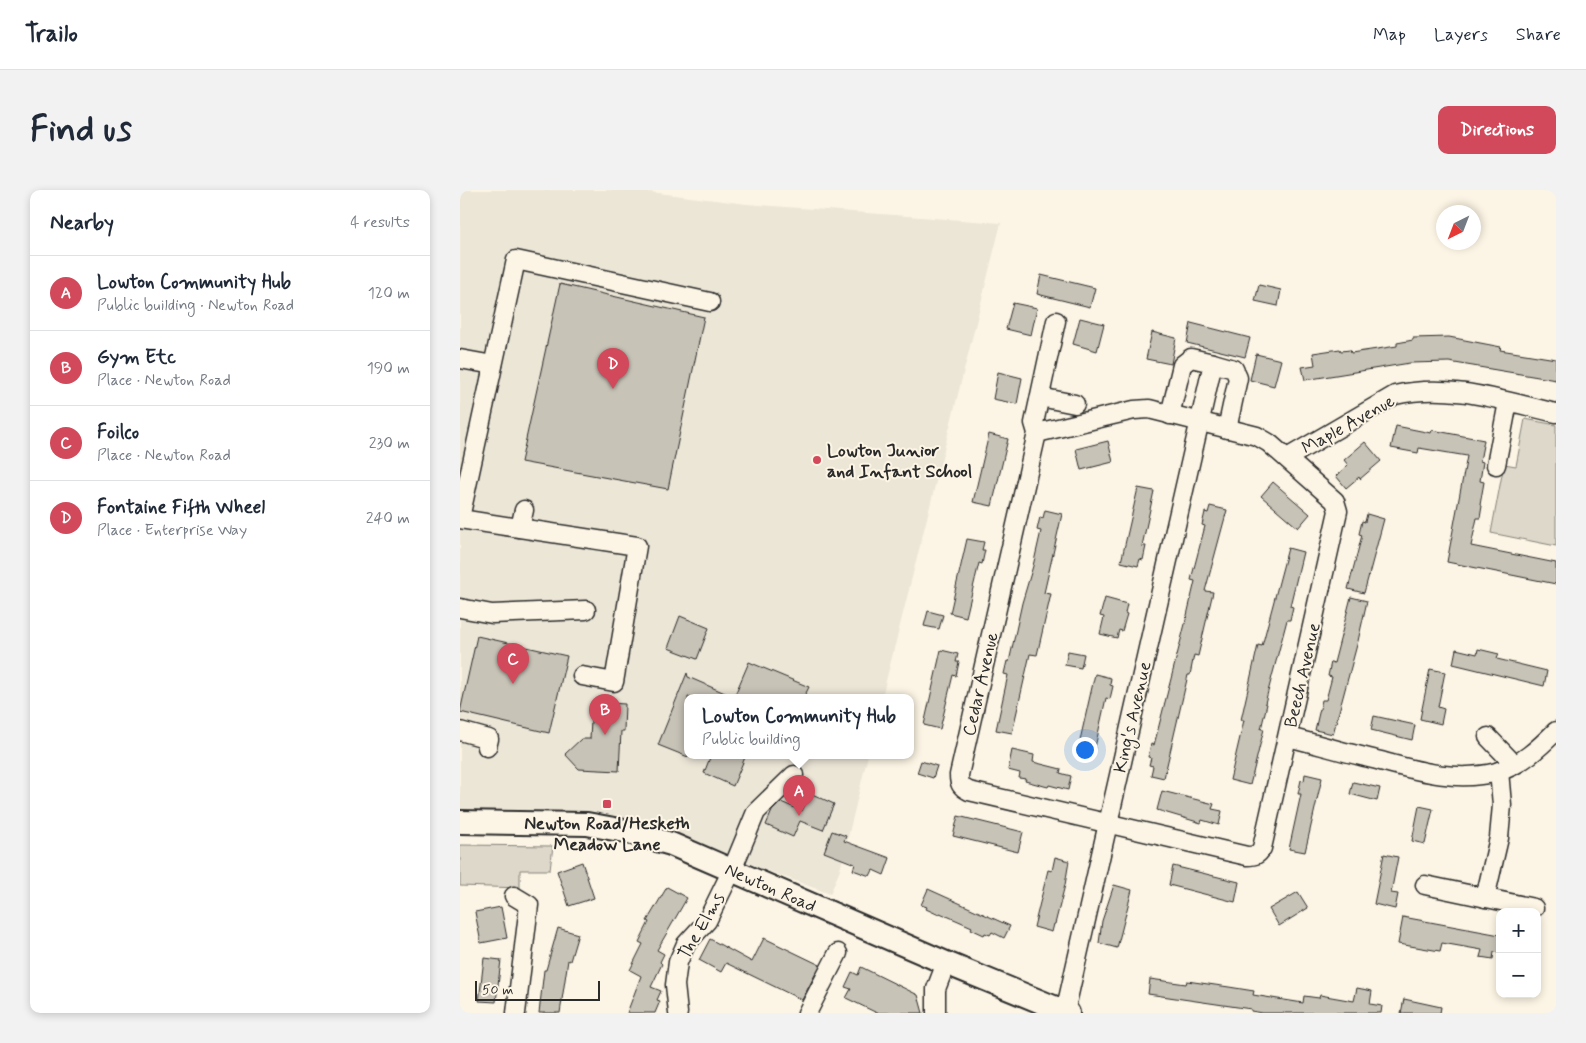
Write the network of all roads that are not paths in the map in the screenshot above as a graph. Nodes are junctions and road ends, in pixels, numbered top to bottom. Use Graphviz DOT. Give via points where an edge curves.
graph roads {
  1 [pos="710,302"];
  2 [pos="1056,321"];
  3 [pos="460,360"];
  4 [pos="1213,363"];
  5 [pos="493,366"];
  6 [pos="1040,397"];
  7 [pos="1508,402"];
  8 [pos="1075,404"];
  9 [pos="1556,413"];
  10 [pos="1170,415"];
  11 [pos="1200,422"];
  12 [pos="1227,429"];
  13 [pos="1037,433"];
  14 [pos="1287,458"];
  15 [pos="1496,465"];
  16 [pos="524,510"];
  17 [pos="460,518"];
  18 [pos="520,528"];
  19 [pos="460,608"];
  20 [pos="586,610"];
  21 [pos="582,676"];
  22 [pos="1556,731"];
  23 [pos="460,732"];
  24 [pos="1288,737"];
  25 [pos="1488,737"];
  26 [pos="487,747"];
  27 [pos="1506,768"];
  28 [pos="794,774"];
  29 [pos="460,822"];
  30 [pos="1108,823"];
  31 [pos="732,870"];
  32 [pos="1425,885"];
  33 [pos="514,896"];
  34 [pos="1485,898"];
  35 [pos="1534,908"];
  36 [pos="838,952"];
  37 [pos="946,963"];
  38 [pos="1066,1012"];
  39 [pos="516,1013"];
  40 [pos="678,1013"];
  41 [pos="807,1013"];
  42 [pos="936,1013"];
  1 -- 5 [label="street" via="516,260"];
  2 -- 6 [label="street, Cedar Avenue"];
  3 -- 5 [label="street"];
  4 -- 10 [label="street" via="1192,358 1182,365"];
  4 -- 11 [label="street, King's Avenue"];
  4 -- 12 [label="street" via="1234,369 1238,378"];
  5 -- 17 [label="street"];
  6 -- 8 [label="street"];
  6 -- 13 [label="street, Cedar Avenue" via="1034,423"];
  7 -- 9 [label="street, Maple Avenue"];
  7 -- 14 [label="street, Maple Avenue" via="1470,392 1413,391 1395,395"];
  7 -- 15 [label="street"];
  10 -- 11 [label="street"];
  10 -- 13 [label="street" via="1149,409 1134,410"];
  11 -- 12 [label="street, Beech Avenue"];
  11 -- 30 [label="street, King's Avenue"];
  12 -- 14 [label="street, Beech Avenue" via="1257,436"];
  13 -- 30 [label="street, Cedar Avenue" via="959,782 969,791"];
  14 -- 24 [label="street, Beech Avenue" via="1335,501 1338,511"];
  16 -- 18 [label="street"];
  17 -- 18 [label="street"];
  18 -- 21 [label="street" via="637,546 614,682"];
  19 -- 20 [label="street" via="492,614"];
  22 -- 27 [label="street" via="1521,761"];
  23 -- 26 [label="street" via="489,739"];
  24 -- 27 [label="street" via="1428,773 1466,777"];
  24 -- 30 [label="street, Beech Avenue" via="1258,854 1247,856"];
  25 -- 27 [label="street"];
  27 -- 34 [label="street" via="1500,830"];
  28 -- 31 [label="street, The Elms" via="756,812"];
  29 -- 31 [label="main road, Newton Road" via="587,824 672,844"];
  30 -- 38 [label="street, King's Avenue"];
  31 -- 37 [label="main road, Newton Road"];
  31 -- 40 [label="street, The Elms" via="708,921 686,944 678,962 675,985"];
  32 -- 34 [label="street"];
  33 -- 39 [label="street" via="534,904"];
  34 -- 35 [label="street"];
  36 -- 41 [label="street"];
  37 -- 38 [label="main road, Newton Road"];
  37 -- 42 [label="street" via="936,990"];
}
